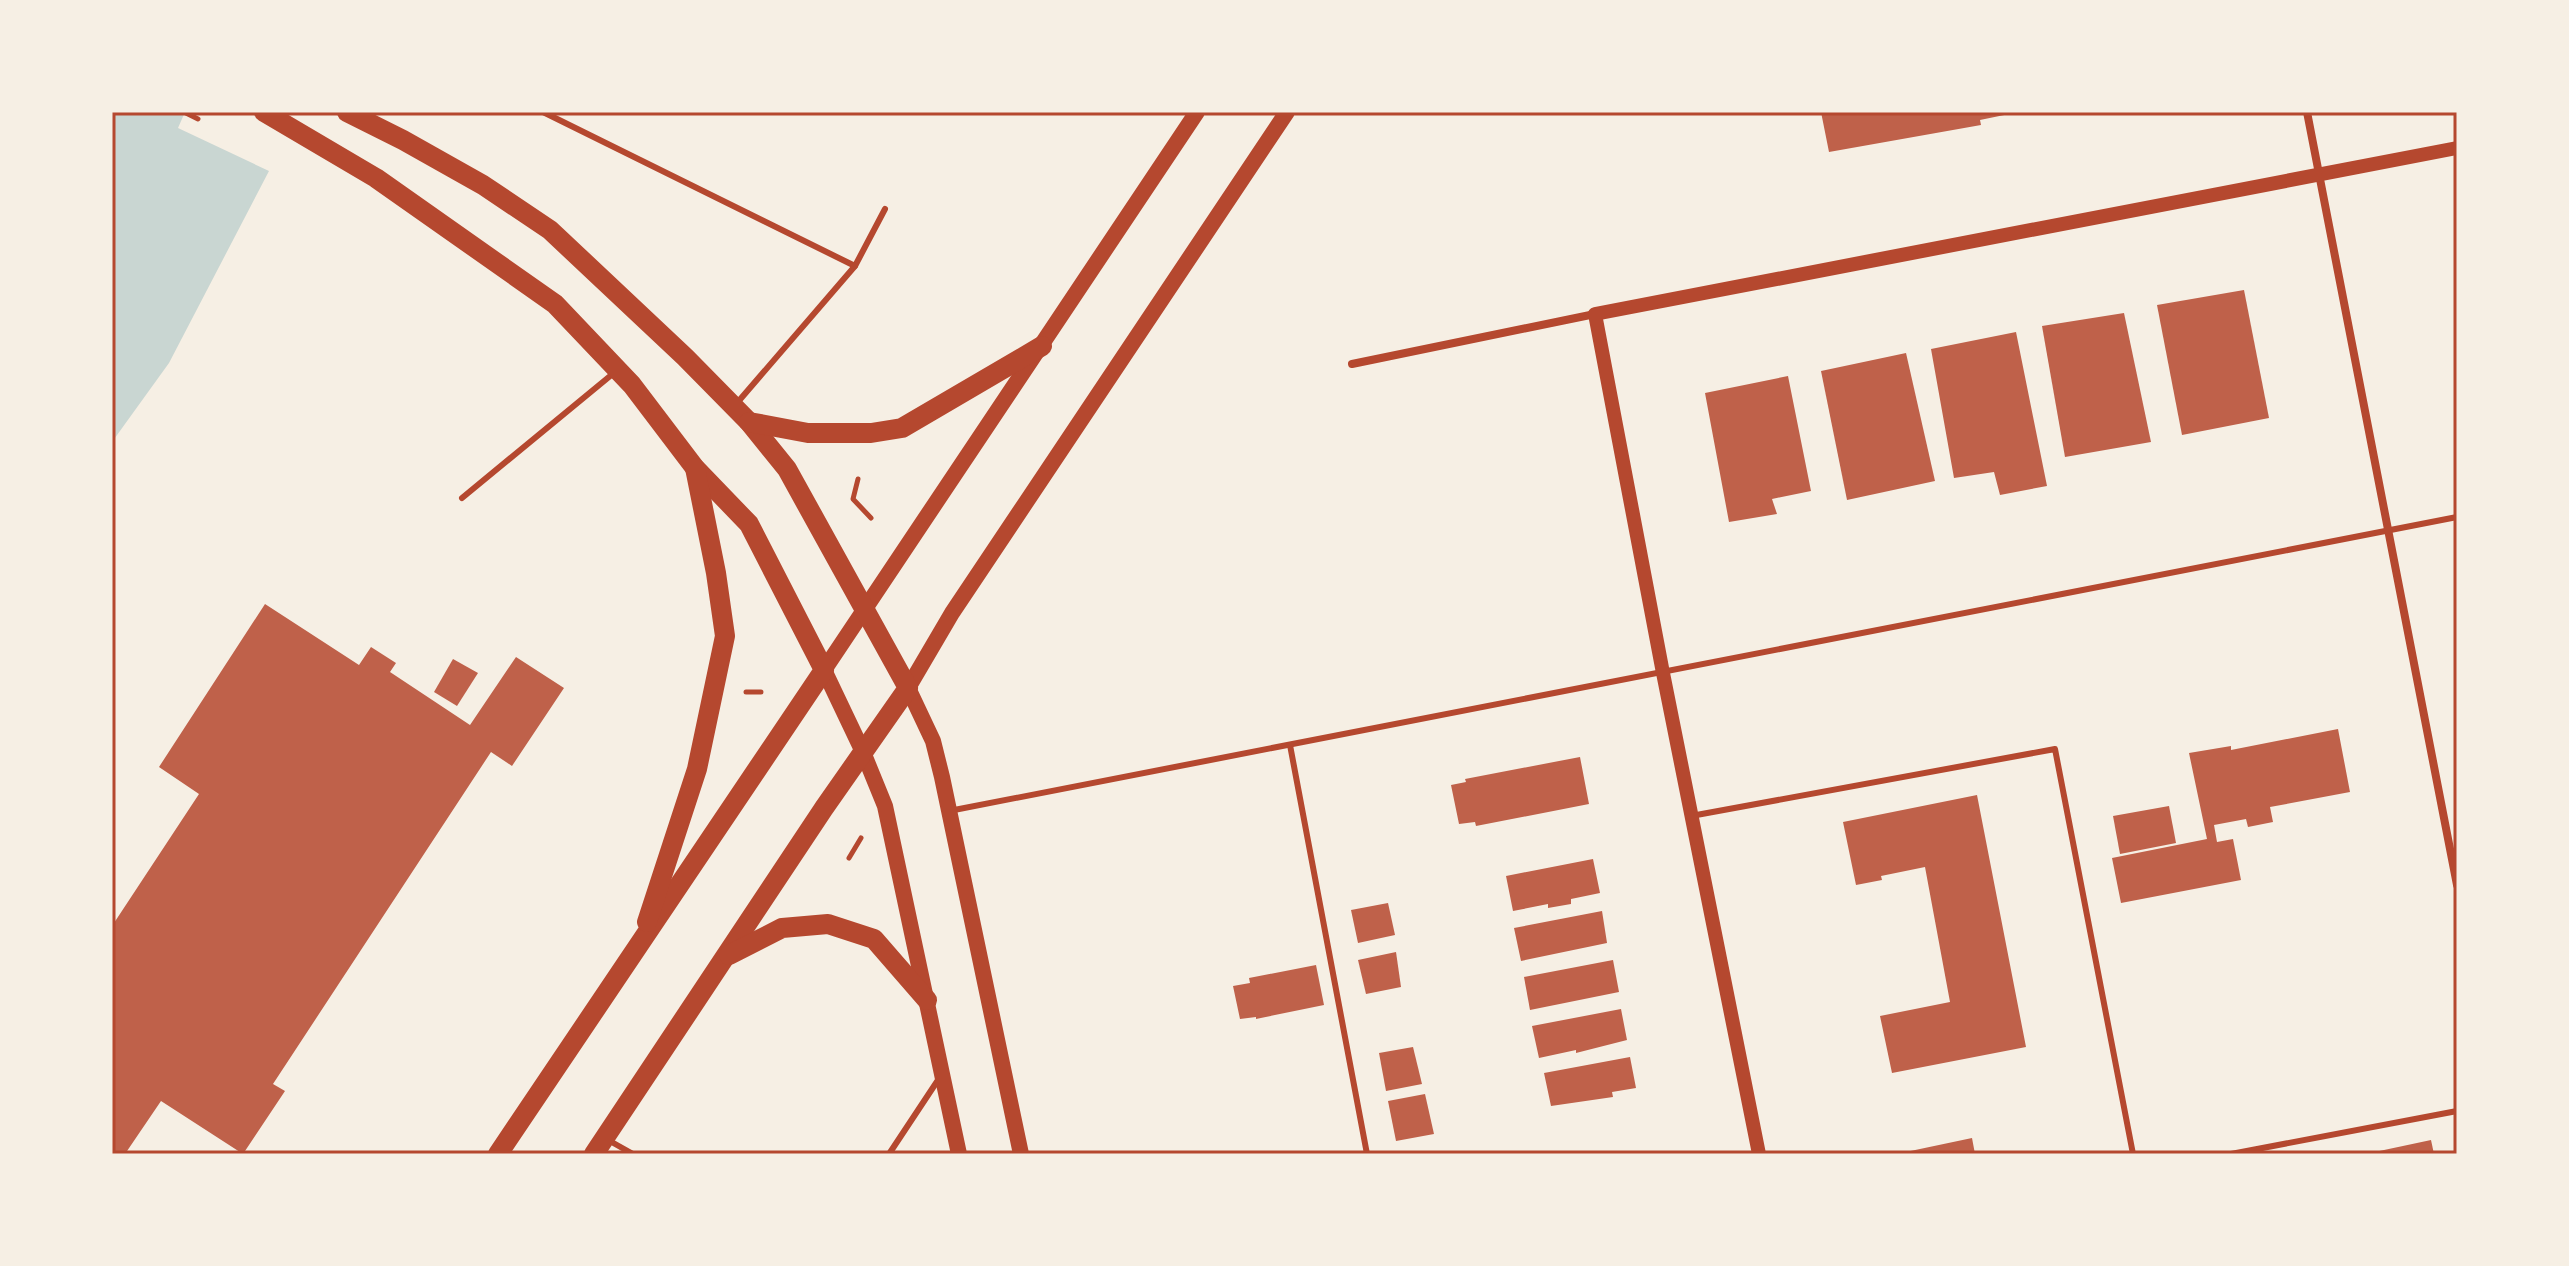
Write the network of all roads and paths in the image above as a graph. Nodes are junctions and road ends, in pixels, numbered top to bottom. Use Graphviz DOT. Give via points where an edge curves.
graph roads {
  1 [pos="184,112"];
  2 [pos="264,112"];
  3 [pos="347,112"];
  4 [pos="543,112"];
  5 [pos="1197,112"];
  6 [pos="1287,112"];
  7 [pos="2307,112"];
  8 [pos="198,119"];
  9 [pos="2457,148"];
  10 [pos="2320,175"];
  11 [pos="885,209"];
  12 [pos="855,266"];
  13 [pos="1595,314"];
  14 [pos="1042,346"];
  15 [pos="1352,364"];
  16 [pos="617,370"];
  17 [pos="734,407"];
  18 [pos="749,422"];
  19 [pos="695,468"];
  20 [pos="858,479"];
  21 [pos="462,498"];
  22 [pos="2457,517"];
  23 [pos="871,518"];
  24 [pos="2389,531"];
  25 [pos="864,610"];
  26 [pos="824,670"];
  27 [pos="1663,673"];
  28 [pos="908,688"];
  29 [pos="1290,745"];
  30 [pos="863,752"];
  31 [pos="948,812"];
  32 [pos="1691,816"];
  33 [pos="863,834"];
  34 [pos="844,847"];
  35 [pos="2457,885"];
  36 [pos="639,947"];
  37 [pos="726,957"];
  38 [pos="927,1000"];
  39 [pos="942,1073"];
  40 [pos="2457,1111"];
  41 [pos="599,1146"];
  42 [pos="498,1154"];
  43 [pos="633,1154"];
  44 [pos="889,1154"];
  45 [pos="959,1154"];
  46 [pos="1021,1154"];
  47 [pos="1367,1154"];
  48 [pos="1759,1154"];
  49 [pos="2133,1154"];
  50 [pos="2231,1154"];
  1 -- 8 [label="path"];
  2 -- 16 [label="main road" via="376,178 555,304"];
  3 -- 17 [label="main road" via="483,185 550,230"];
  4 -- 12 [label="lane"];
  5 -- 14 [label="main road"];
  6 -- 28 [label="main road" via="952,613"];
  7 -- 10 [label="street"];
  9 -- 10 [label="street"];
  10 -- 13 [label="street"];
  10 -- 24 [label="street"];
  11 -- 12 [label="lane"];
  12 -- 17 [label="lane"];
  13 -- 15 [label="street"];
  13 -- 27 [label="street"];
  14 -- 18 [label="main road" via="902,428 808,433"];
  14 -- 25 [label="main road"];
  16 -- 19 [label="main road"];
  16 -- 21 [label="lane"];
  17 -- 18 [label="main road"];
  18 -- 25 [label="main road" via="787,469"];
  19 -- 26 [label="main road" via="749,524"];
  19 -- 36 [label="main road" via="725,636 697,769"];
  20 -- 23 [label="path" via="853,499"];
  22 -- 24 [label="lane"];
  24 -- 27 [label="lane"];
  24 -- 35 [label="street"];
  25 -- 26 [label="main road"];
  25 -- 28 [label="main road"];
  26 -- 30 [label="main road"];
  26 -- 36 [label="main road"];
  27 -- 29 [label="lane"];
  27 -- 32 [label="street"];
  28 -- 30 [label="main road"];
  28 -- 31 [label="main road" via="933,741"];
  29 -- 31 [label="lane"];
  29 -- 47 [label="lane"];
  30 -- 37 [label="main road"];
  30 -- 38 [label="main road" via="885,806"];
  31 -- 46 [label="main road"];
  32 -- 48 [label="street"];
  32 -- 49 [label="lane" via="2055,749"];
  33 -- 34 [label="path" via="849,858"];
  36 -- 42 [label="main road"];
  37 -- 38 [label="main road" via="782,928 828,924 874,939"];
  37 -- 41 [label="main road"];
  38 -- 39 [label="main road"];
  39 -- 44 [label="lane"];
  39 -- 45 [label="main road"];
  40 -- 50 [label="lane"];
  41 -- 43 [label="lane"];
}
